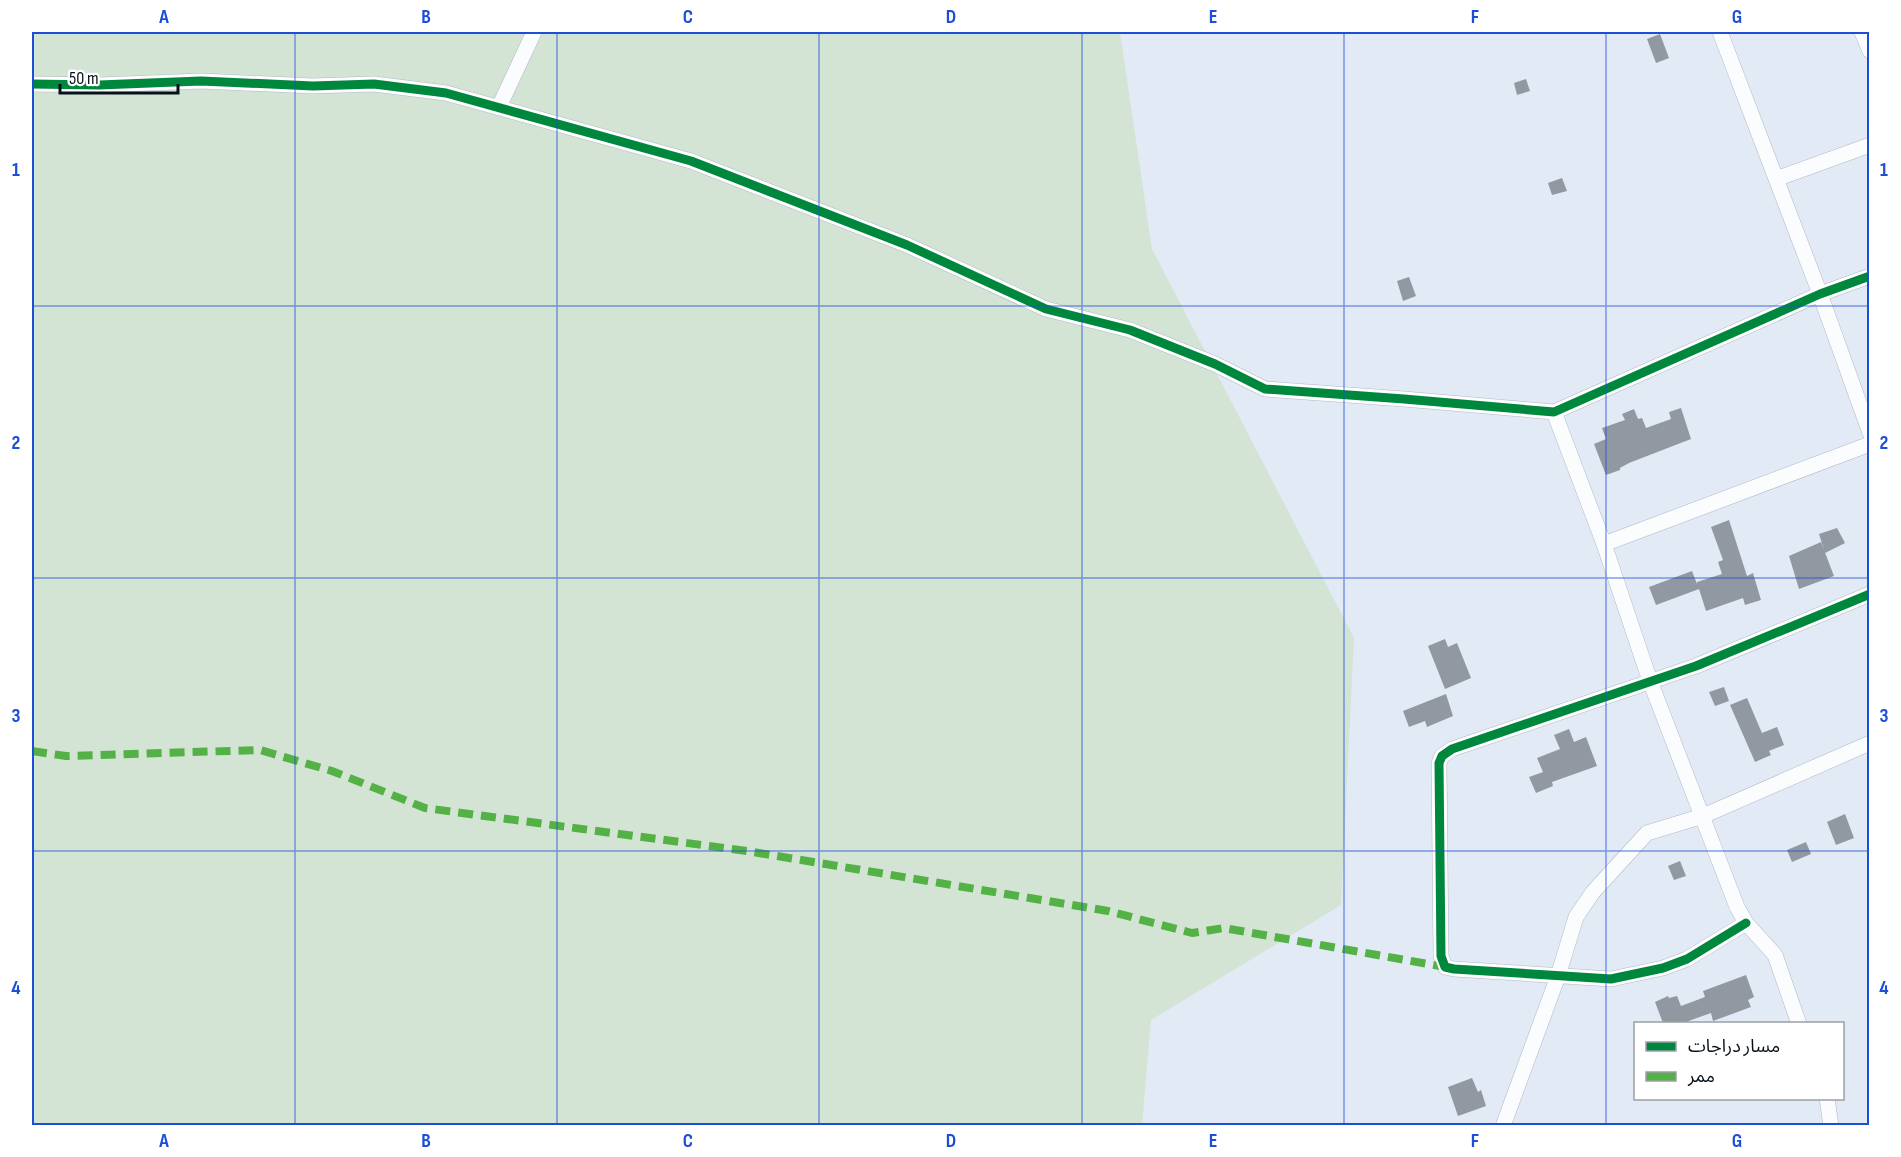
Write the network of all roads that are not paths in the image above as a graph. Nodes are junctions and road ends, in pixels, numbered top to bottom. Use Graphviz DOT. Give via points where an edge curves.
graph roads {
  1 [pos="534,32"];
  2 [pos="1720,32"];
  3 [pos="1862,32"];
  4 [pos="1869,51"];
  5 [pos="32,84"];
  6 [pos="499,107"];
  7 [pos="1869,145"];
  8 [pos="1776,179"];
  9 [pos="1869,276"];
  10 [pos="1820,294"];
  11 [pos="1554,412"];
  12 [pos="1869,433"];
  13 [pos="1869,444"];
  14 [pos="1604,544"];
  15 [pos="1869,594"];
  16 [pos="1650,681"];
  17 [pos="1869,743"];
  18 [pos="1703,816"];
  19 [pos="1746,923"];
  20 [pos="1558,976"];
  21 [pos="1799,1022"];
  22 [pos="1827,1100"];
  23 [pos="1503,1125"];
  24 [pos="1831,1125"];
  1 -- 6 [label="street"];
  2 -- 8 [label="street"];
  3 -- 4 [label="street"];
  5 -- 6 [label="street" via="374,84 446,93"];
  6 -- 11 [label="street" via="691,161 906,245 1046,309 1130,330 1265,389"];
  7 -- 8 [label="street"];
  8 -- 10 [label="street"];
  9 -- 10 [label="street"];
  10 -- 11 [label="street"];
  10 -- 12 [label="street"];
  11 -- 14 [label="street"];
  13 -- 14 [label="street"];
  14 -- 16 [label="street"];
  15 -- 16 [label="street" via="1711,660"];
  16 -- 18 [label="street"];
  16 -- 20 [label="street" via="1452,749 1439,763 1441,956 1445,967"];
  17 -- 18 [label="street"];
  18 -- 19 [label="street"];
  18 -- 20 [label="street" via="1647,832 1576,917"];
  19 -- 20 [label="street" via="1687,959 1663,968 1611,979"];
  19 -- 21 [label="street" via="1775,955"];
  20 -- 23 [label="street"];
  22 -- 24 [label="street"];
}
